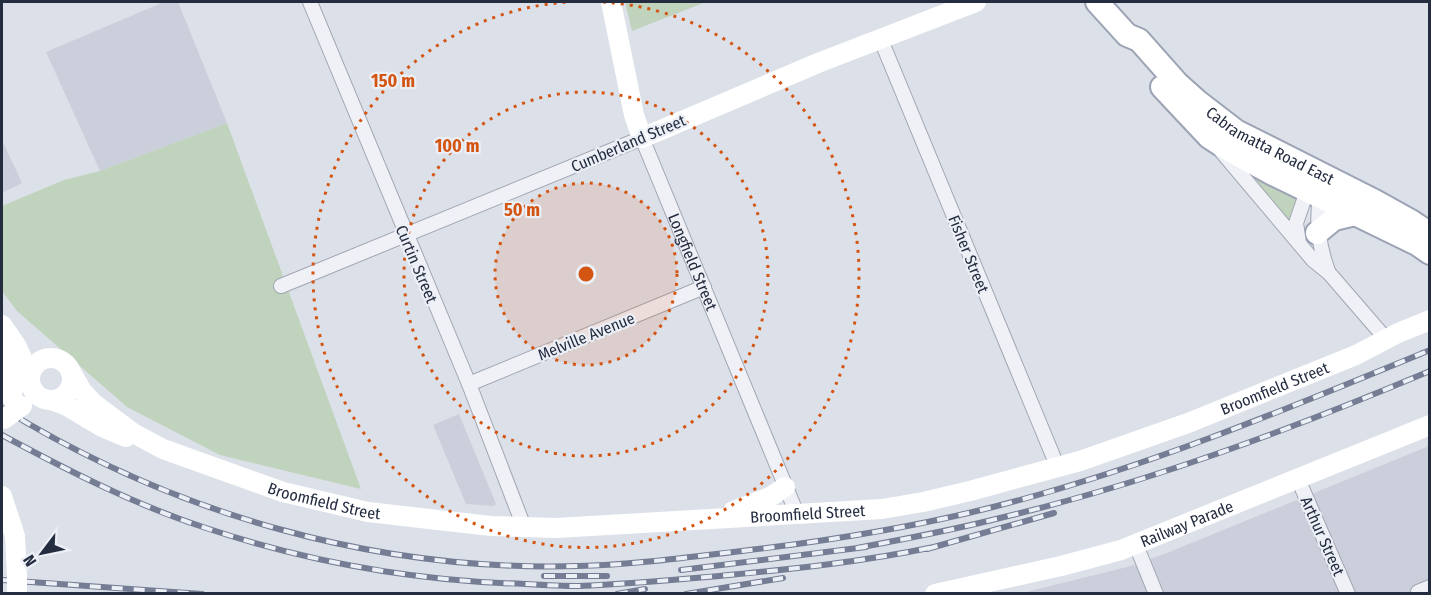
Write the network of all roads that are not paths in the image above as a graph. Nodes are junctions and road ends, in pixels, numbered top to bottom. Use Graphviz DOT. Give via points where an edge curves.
graph roads {
  1 [pos="310,2"];
  2 [pos="611,2"];
  3 [pos="976,2"];
  4 [pos="1097,2"];
  5 [pos="1127,35"];
  6 [pos="881,40"];
  7 [pos="1209,137"];
  8 [pos="642,138"];
  9 [pos="1318,184"];
  10 [pos="1355,214"];
  11 [pos="1430,234"];
  12 [pos="405,236"];
  13 [pos="1309,239"];
  14 [pos="1430,253"];
  15 [pos="1329,273"];
  16 [pos="281,286"];
  17 [pos="704,287"];
  18 [pos="1430,320"];
  19 [pos="4,337"];
  20 [pos="1386,339"];
  21 [pos="53,358"];
  22 [pos="70,372"];
  23 [pos="30,378"];
  24 [pos="469,384"];
  25 [pos="48,400"];
  26 [pos="11,410"];
  27 [pos="1430,425"];
  28 [pos="163,449"];
  29 [pos="1058,468"];
  30 [pos="1298,479"];
  31 [pos="785,487"];
  32 [pos="2,496"];
  33 [pos="2,509"];
  34 [pos="797,514"];
  35 [pos="711,518"];
  36 [pos="524,527"];
  37 [pos="2,531"];
  38 [pos="1136,545"];
  39 [pos="17,554"];
  40 [pos="16,588"];
  41 [pos="935,594"];
  42 [pos="1156,594"];
  43 [pos="1348,594"];
  1 -- 12 [label="street, Curtin Street"];
  2 -- 8 [label="street, Longfield Street"];
  3 -- 6 [label="street, Cumberland Street"];
  4 -- 5 [label="main road, Cabramatta Road East"];
  5 -- 7 [label="main road, Cabramatta Road East" via="1129,48"];
  5 -- 9 [label="main road, Cabramatta Road East" via="1138,40 1178,84 1214,115"];
  6 -- 8 [label="street, Cumberland Street"];
  6 -- 29 [label="street, Fisher Street"];
  7 -- 9 [label="main road, Cabramatta Road East" via="1256,165"];
  7 -- 13 [label="street, Cabramatta Road East"];
  8 -- 12 [label="street, Cumberland Street"];
  8 -- 17 [label="street, Longfield Street"];
  9 -- 10 [label="main road, Cabramatta Road East"];
  9 -- 11 [label="main road, Cabramatta Road East" via="1411,221"];
  9 -- 13 [label="street, Cabramatta Road East"];
  9 -- 13 [label="street, Cabramatta Road East" via="1296,223 1296,234"];
  10 -- 13 [label="main road" via="1334,219"];
  10 -- 14 [label="main road, Cabramatta Road East"];
  12 -- 16 [label="street, Cumberland Street"];
  12 -- 24 [label="street, Curtin Street"];
  13 -- 15 [label="street, Cabramatta Road East" via="1320,250"];
  13 -- 15 [label="street, Cabramatta Road East" via="1313,260"];
  15 -- 20 [label="street, Cabramatta Road East"];
  17 -- 24 [label="street, Melville Avenue"];
  17 -- 31 [label="street, Longfield Street"];
  18 -- 20 [label="street, Broomfield Street"];
  19 -- 21 [label="street"];
  19 -- 23 [label="street" via="21,355"];
  19 -- 26 [label="street" via="13,375"];
  20 -- 29 [label="street, Broomfield Street" via="1356,355 1188,423"];
  21 -- 22 [label="street" via="62,361"];
  21 -- 23 [label="street" via="33,367"];
  22 -- 25 [label="street" via="72,381 66,393"];
  22 -- 28 [label="street" via="93,403 127,429"];
  23 -- 25 [label="street" via="34,393"];
  23 -- 26 [label="street"];
  24 -- 36 [label="street, Curtin Street"];
  25 -- 26 [label="street"];
  25 -- 28 [label="street" via="65,405 102,427"];
  27 -- 30 [label="street, Railway Parade"];
  28 -- 36 [label="street, Broomfield Street" via="283,492 368,512"];
  29 -- 34 [label="street, Broomfield Street" via="901,506"];
  30 -- 38 [label="street, Railway Parade"];
  30 -- 43 [label="street, Arthur Street"];
  31 -- 34 [label="street, Longfield Street"];
  31 -- 35 [label="street" via="761,501"];
  32 -- 39 [label="street"];
  33 -- 37 [label="street"];
  34 -- 35 [label="street, Broomfield Street"];
  35 -- 36 [label="street, Broomfield Street"];
  37 -- 39 [label="street"];
  37 -- 40 [label="street"];
  38 -- 41 [label="street, Railway Parade"];
  38 -- 42 [label="street"];
  39 -- 40 [label="street"];
}
